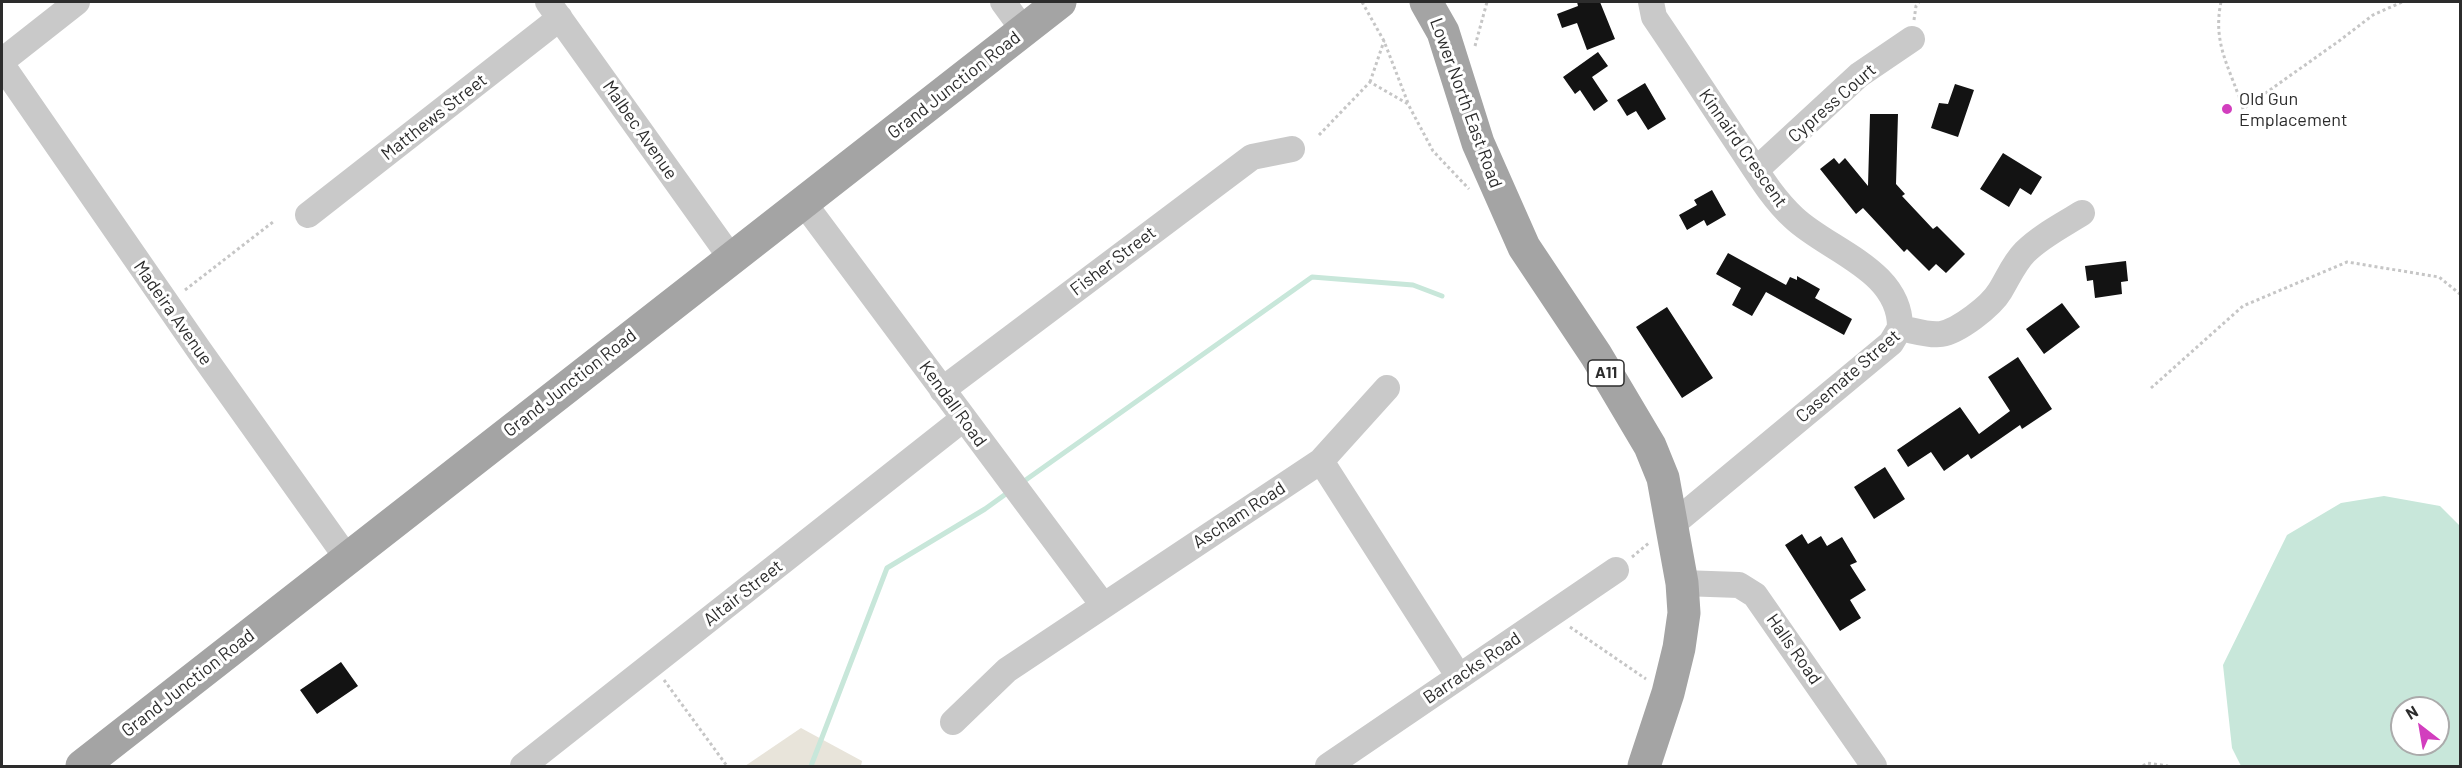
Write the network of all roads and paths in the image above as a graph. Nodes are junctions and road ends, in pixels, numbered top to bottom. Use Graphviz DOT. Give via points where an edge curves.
graph roads {
  1 [pos="77,2"];
  2 [pos="1003,2"];
  3 [pos="1060,2"];
  4 [pos="1362,2"];
  5 [pos="1426,2"];
  6 [pos="1651,2"];
  7 [pos="2221,2"];
  8 [pos="2402,2"];
  9 [pos="554,10"];
  10 [pos="1024,31"];
  11 [pos="1912,39"];
  12 [pos="1384,41"];
  13 [pos="2,63"];
  14 [pos="1370,82"];
  15 [pos="1408,104"];
  16 [pos="1319,135"];
  17 [pos="1292,149"];
  18 [pos="1756,170"];
  19 [pos="1471,191"];
  20 [pos="803,202"];
  21 [pos="2082,213"];
  22 [pos="308,215"];
  23 [pos="273,222"];
  24 [pos="731,258"];
  25 [pos="2460,294"];
  26 [pos="167,304"];
  27 [pos="1900,327"];
  28 [pos="1387,388"];
  29 [pos="2151,388"];
  30 [pos="942,390"];
  31 [pos="963,419"];
  32 [pos="1321,461"];
  33 [pos="1673,524"];
  34 [pos="347,558"];
  35 [pos="1616,570"];
  36 [pos="1682,583"];
  37 [pos="1103,605"];
  38 [pos="1551,614"];
  39 [pos="652,664"];
  40 [pos="1460,677"];
  41 [pos="1668,693"];
  42 [pos="953,722"];
  43 [pos="82,766"];
  44 [pos="523,766"];
  45 [pos="728,766"];
  46 [pos="1328,766"];
  47 [pos="1644,766"];
  48 [pos="1875,766"];
  49 [pos="2143,766"];
  50 [pos="2168,766"];
  1 -- 13 [label="street"];
  2 -- 10 [label="street"];
  3 -- 10 [label="main road, Grand Junction Road"];
  4 -- 12 [label="path"];
  5 -- 33 [label="main road, Lower North East Road / A11" via="1443,32 1502,200 1524,246 1650,446 1663,478"];
  6 -- 18 [label="street, Kinnaird Crescent" via="1654,16"];
  7 -- 8 [label="path" via="2217,17 2220,49 2242,109 2373,15"];
  9 -- 22 [label="street, Matthews Street"];
  9 -- 24 [label="street, Malbec Avenue"];
  10 -- 20 [label="main road, Grand Junction Road"];
  11 -- 18 [label="street, Cypress Court" via="1859,75"];
  12 -- 14 [label="path"];
  12 -- 15 [label="path"];
  13 -- 26 [label="street, Madeira Avenue"];
  14 -- 15 [label="path"];
  14 -- 16 [label="path"];
  15 -- 19 [label="path" via="1433,151"];
  17 -- 30 [label="street, Fisher Street" via="1252,157"];
  18 -- 27 [label="street, Kinnaird Crescent" via="1795,220 1870,271 1885,286 1900,314"];
  20 -- 24 [label="main road, Grand Junction Road"];
  20 -- 30 [label="street, Kendall Road"];
  21 -- 27 [label="street, Casemate Street" via="2025,252 1990,304 1976,315 1940,334"];
  23 -- 26 [label="path"];
  24 -- 34 [label="main road, Grand Junction Road"];
  25 -- 29 [label="path" via="2439,278 2347,262 2243,306"];
  26 -- 34 [label="street, Madeira Avenue"];
  27 -- 33 [label="street, Casemate Street" via="1891,343"];
  28 -- 32 [label="street, Ascham Road"];
  30 -- 31 [label="street, Kendall Road"];
  31 -- 37 [label="street, Kendall Road"];
  31 -- 39 [label="street, Altair Street"];
  32 -- 37 [label="street, Ascham Road"];
  32 -- 40 [label="street"];
  33 -- 35 [label="path"];
  33 -- 36 [label="main road, Lower North East Road / A11"];
  34 -- 43 [label="main road, Grand Junction Road"];
  35 -- 38 [label="street, Barracks Road"];
  36 -- 41 [label="main road, Lower North East Road / A11" via="1684,613"];
  36 -- 48 [label="street, Halls Road" via="1739,585 1755,595"];
  37 -- 42 [label="street, Ascham Road" via="1007,670"];
  38 -- 40 [label="street, Barracks Road"];
  38 -- 41 [label="path"];
  39 -- 44 [label="street, Altair Street"];
  39 -- 45 [label="path"];
  40 -- 46 [label="street, Barracks Road"];
  41 -- 47 [label="main road, Lower North East Road / A11"];
  49 -- 50 [label="path"];
}
